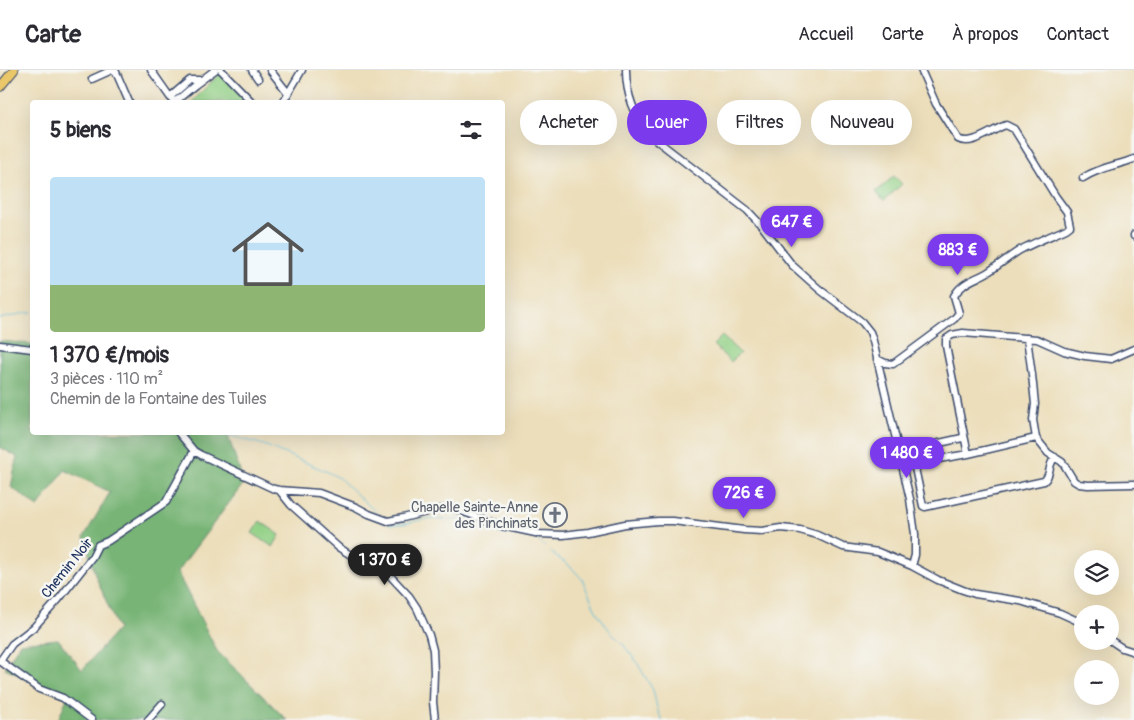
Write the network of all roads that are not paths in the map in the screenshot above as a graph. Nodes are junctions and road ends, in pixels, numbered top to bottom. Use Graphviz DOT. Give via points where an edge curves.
graph roads {
  1 [pos="14,70"];
  2 [pos="113,70"];
  3 [pos="151,70"];
  4 [pos="216,70"];
  5 [pos="221,70"];
  6 [pos="252,70"];
  7 [pos="270,70"];
  8 [pos="302,70"];
  9 [pos="626,70"];
  10 [pos="921,70"];
  11 [pos="92,78"];
  12 [pos="258,79"];
  13 [pos="0,87"];
  14 [pos="288,94"];
  15 [pos="128,100"];
  16 [pos="250,100"];
  17 [pos="284,100"];
  18 [pos="1134,160"];
  19 [pos="1083,178"];
  20 [pos="1027,338"];
  21 [pos="0,345"];
  22 [pos="1134,348"];
  23 [pos="30,349"];
  24 [pos="878,359"];
  25 [pos="181,435"];
  26 [pos="964,435"];
  27 [pos="1036,438"];
  28 [pos="925,447"];
  29 [pos="911,449"];
  30 [pos="194,451"];
  31 [pos="900,452"];
  32 [pos="968,454"];
  33 [pos="1054,457"];
  34 [pos="1134,484"];
  35 [pos="279,490"];
  36 [pos="912,566"];
  37 [pos="1074,619"];
  38 [pos="1119,646"];
  39 [pos="1134,652"];
  40 [pos="0,661"];
  41 [pos="162,704"];
  42 [pos="92,720"];
  43 [pos="148,720"];
  44 [pos="435,720"];
  1 -- 13 [label="main road"];
  2 -- 11 [label="street"];
  2 -- 15 [label="street"];
  3 -- 4 [label="street" via="173,99 190,80 202,80"];
  5 -- 16 [label="street"];
  6 -- 12 [label="street"];
  7 -- 14 [label="street"];
  8 -- 14 [label="street"];
  9 -- 24 [label="street" via="628,95 651,136 747,210 798,270 862,322 870,332"];
  10 -- 24 [label="street" via="936,104 958,140 970,142 1006,125 1014,129 1067,212 1070,226 1020,250 965,284 954,296 959,314 954,320 893,364"];
  14 -- 17 [label="street"];
  18 -- 19 [label="street" via="1096,170"];
  20 -- 22 [label="street" via="1064,351 1110,359"];
  20 -- 26 [label="street" via="964,333 946,339"];
  20 -- 27 [label="street"];
  21 -- 23 [label="street"];
  24 -- 31 [label="street"];
  25 -- 30 [label="street"];
  26 -- 28 [label="street"];
  26 -- 32 [label="street"];
  27 -- 32 [label="street"];
  27 -- 33 [label="street"];
  28 -- 29 [label="street"];
  28 -- 32 [label="street" via="928,461"];
  29 -- 31 [label="street"];
  29 -- 33 [label="street" via="924,507 1044,481"];
  30 -- 35 [label="street"];
  30 -- 40 [label="street, Chemin Noir" via="166,502 98,545 60,597 34,627 12,644"];
  31 -- 36 [label="street" via="915,534"];
  33 -- 34 [label="street" via="1079,484"];
  35 -- 36 [label="street" via="319,493 385,520 452,508 502,526 540,534 564,535 658,521 744,530 800,530 843,547 878,552"];
  35 -- 44 [label="street" via="338,547 357,559 380,565 409,596 433,650"];
  36 -- 37 [label="street" via="975,594 1020,601"];
  38 -- 39 [label="street"];
  40 -- 42 [label="street" via="39,689 63,698"];
  41 -- 43 [label="street"];
}
